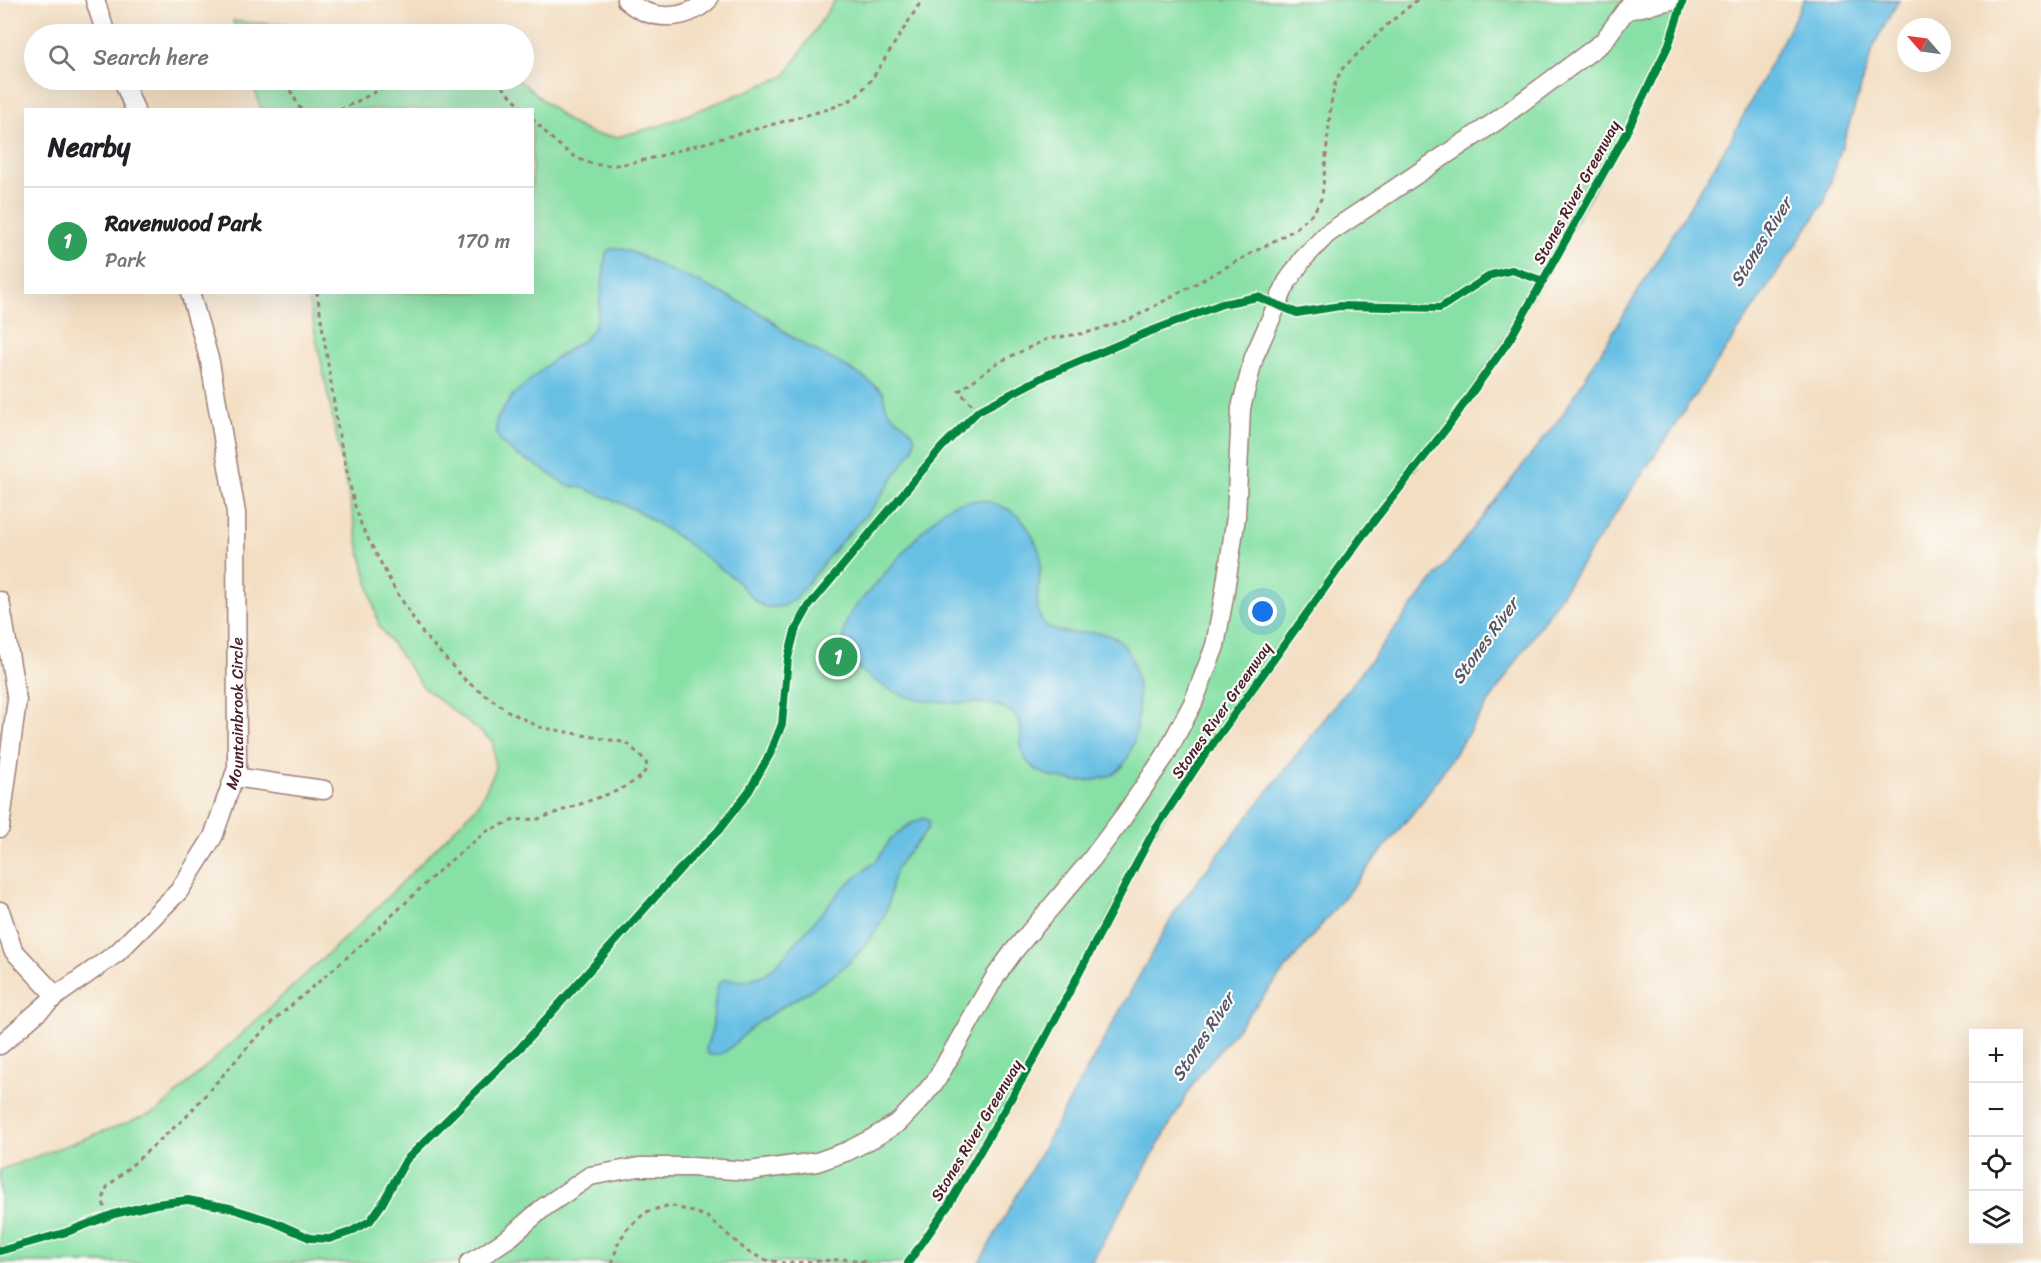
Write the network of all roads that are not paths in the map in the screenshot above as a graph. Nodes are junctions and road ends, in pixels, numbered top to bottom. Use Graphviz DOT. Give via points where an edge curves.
graph roads {
  1 [pos="95,0"];
  2 [pos="626,0"];
  3 [pos="708,0"];
  4 [pos="1672,0"];
  5 [pos="1631,5"];
  6 [pos="103,24"];
  7 [pos="127,90"];
  8 [pos="134,108"];
  9 [pos="191,294"];
  10 [pos="0,601"];
  11 [pos="234,777"];
  12 [pos="324,790"];
  13 [pos="0,828"];
  14 [pos="0,911"];
  15 [pos="56,996"];
  16 [pos="0,1045"];
  17 [pos="469,1263"];
  1 -- 6 [label="street"];
  2 -- 3 [label="street" via="645,12 666,16 686,14"];
  4 -- 5 [label="street"];
  5 -- 17 [label="street" via="1603,42 1578,62 1327,234 1287,282 1254,357 1241,408 1236,517 1224,597 1215,645 1193,703 1165,756 1124,816 1013,952 937,1079 899,1122 848,1151 818,1162 749,1171 639,1167 590,1176"];
  7 -- 8 [label="street"];
  9 -- 11 [label="street, Mountainbrook Circle" via="210,362 236,513"];
  10 -- 13 [label="street" via="17,700"];
  11 -- 12 [label="street"];
  11 -- 15 [label="street, Mountainbrook Circle" via="213,837 178,891 117,953"];
  14 -- 15 [label="street" via="13,950"];
  15 -- 16 [label="street, Mountainbrook Circle"];
}
